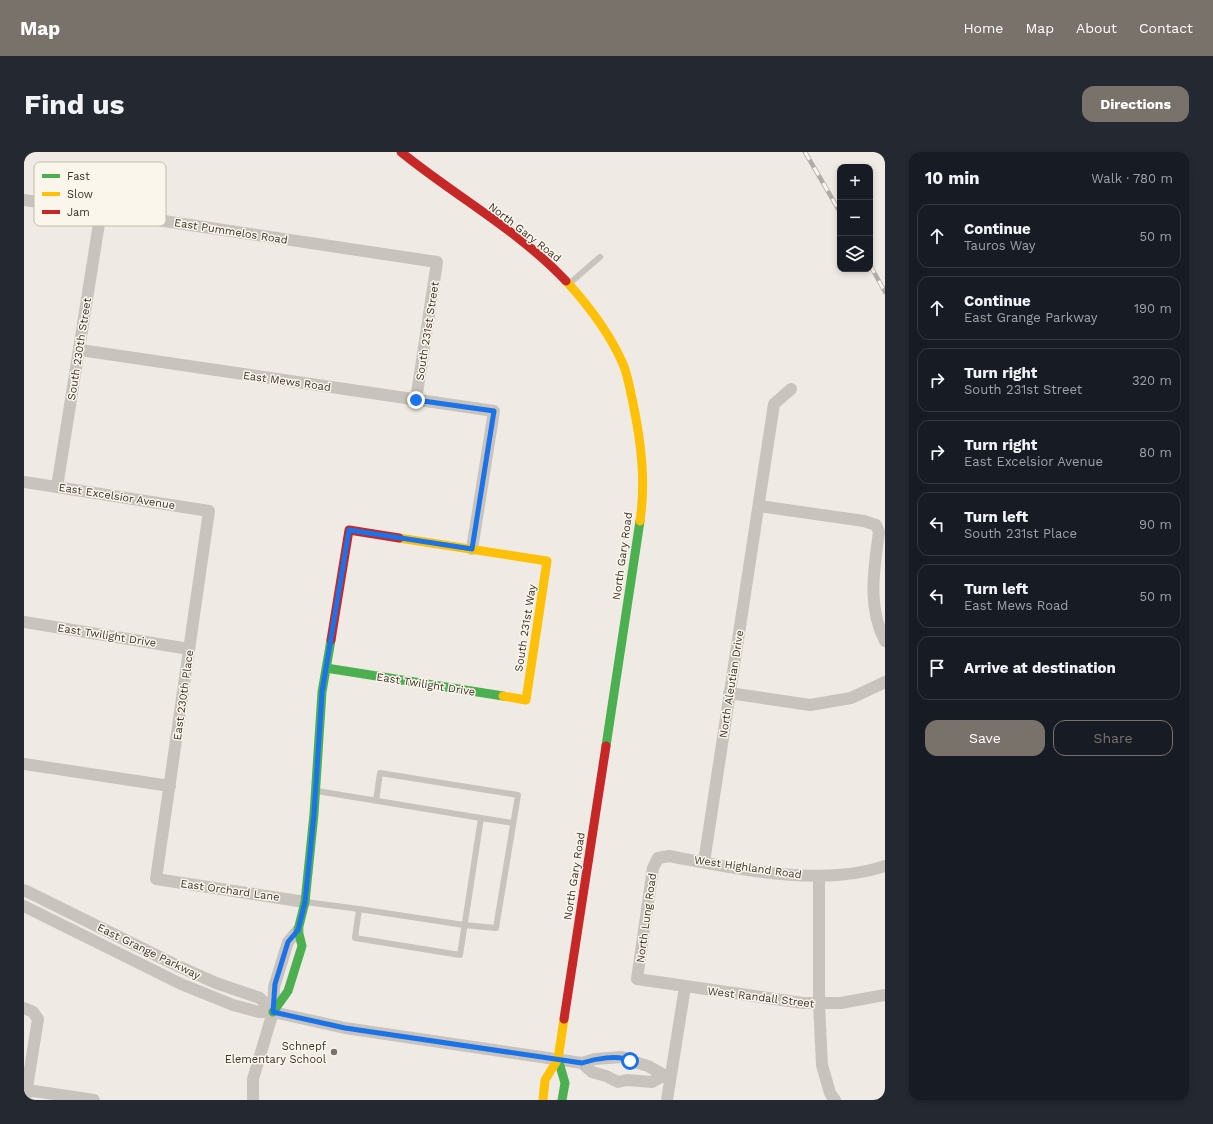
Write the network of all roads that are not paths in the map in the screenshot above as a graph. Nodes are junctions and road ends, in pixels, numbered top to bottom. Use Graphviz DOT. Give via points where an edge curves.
graph roads {
  1 [pos="401,152"];
  2 [pos="24,200"];
  3 [pos="34,201"];
  4 [pos="166,221"];
  5 [pos="98,226"];
  6 [pos="600,257"];
  7 [pos="437,262"];
  8 [pos="568,284"];
  9 [pos="80,350"];
  10 [pos="791,389"];
  11 [pos="416,400"];
  12 [pos="24,482"];
  13 [pos="57,487"];
  14 [pos="759,506"];
  15 [pos="209,511"];
  16 [pos="472,549"];
  17 [pos="24,622"];
  18 [pos="885,641"];
  19 [pos="189,648"];
  20 [pos="326,668"];
  21 [pos="885,682"];
  22 [pos="729,693"];
  23 [pos="526,700"];
  24 [pos="24,764"];
  25 [pos="170,786"];
  26 [pos="316,791"];
  27 [pos="376,800"];
  28 [pos="481,818"];
  29 [pos="513,823"];
  30 [pos="658,858"];
  31 [pos="704,862"];
  32 [pos="885,866"];
  33 [pos="820,876"];
  34 [pos="156,879"];
  35 [pos="24,890"];
  36 [pos="305,902"];
  37 [pos="24,906"];
  38 [pos="359,909"];
  39 [pos="464,924"];
  40 [pos="298,930"];
  41 [pos="637,979"];
  42 [pos="685,987"];
  43 [pos="885,995"];
  44 [pos="819,1004"];
  45 [pos="28,1010"];
  46 [pos="273,1012"];
  47 [pos="558,1059"];
  48 [pos="630,1061"];
  49 [pos="582,1063"];
  50 [pos="667,1076"];
  51 [pos="627,1080"];
  52 [pos="26,1095"];
  53 [pos="94,1100"];
  54 [pos="253,1100"];
  55 [pos="542,1100"];
  56 [pos="562,1100"];
  57 [pos="667,1100"];
  58 [pos="835,1100"];
  1 -- 8 [label="main road, North Gary Road" via="426,174 519,239 549,263"];
  2 -- 3 [label="street, East Pummelos Road"];
  4 -- 7 [label="street, East Pummelos Road"];
  5 -- 9 [label="street, South 230th Street"];
  6 -- 8 [label="lane"];
  7 -- 11 [label="street, South 231st Street"];
  8 -- 47 [label="main road, North Gary Road" via="607,335 623,365 641,437 644,478 641,513"];
  9 -- 11 [label="street, East Mews Road"];
  9 -- 13 [label="street, South 230th Street"];
  10 -- 14 [label="street, North Aleutian Drive" via="774,404"];
  11 -- 16 [label="street, East Mews Road" via="494,411"];
  12 -- 13 [label="street, East Excelsior Avenue"];
  13 -- 15 [label="street, East Excelsior Avenue"];
  14 -- 18 [label="street" via="864,521 876,525 879,532 873,580 874,611"];
  14 -- 22 [label="street, North Aleutian Drive"];
  15 -- 19 [label="street, East 230th Place"];
  16 -- 20 [label="main road" via="349,530"];
  16 -- 23 [label="main road, South 231st Way" via="547,560"];
  17 -- 19 [label="street, East Twilight Drive"];
  19 -- 25 [label="street, East 230th Place"];
  20 -- 23 [label="main road, East Twilight Drive"];
  20 -- 26 [label="main road" via="320,715"];
  21 -- 22 [label="street" via="851,698 810,705"];
  22 -- 31 [label="street, North Aleutian Drive"];
  24 -- 25 [label="street"];
  25 -- 34 [label="street, East 230th Place"];
  26 -- 27 [label="lane"];
  26 -- 36 [label="main road"];
  27 -- 28 [label="lane"];
  27 -- 29 [label="lane" via="380,774 518,795"];
  28 -- 29 [label="lane"];
  28 -- 39 [label="lane"];
  29 -- 39 [label="lane" via="496,928"];
  30 -- 31 [label="street, West Highland Road" via="669,856"];
  30 -- 41 [label="street, North Lung Road" via="653,868"];
  31 -- 33 [label="street, West Highland Road" via="787,875"];
  32 -- 33 [label="street, West Highland Road"];
  33 -- 44 [label="street"];
  34 -- 36 [label="street, East Orchard Lane"];
  35 -- 46 [label="street, East Grange Parkway" via="178,966 216,983 260,998"];
  36 -- 38 [label="lane"];
  36 -- 40 [label="main road"];
  37 -- 46 [label="street, East Grange Parkway" via="208,995 232,1005 259,1012"];
  38 -- 39 [label="lane"];
  38 -- 39 [label="lane" via="356,938 460,954"];
  40 -- 46 [label="street" via="288,942 274,987"];
  41 -- 42 [label="street, West Randall Street"];
  42 -- 44 [label="street, West Randall Street"];
  42 -- 50 [label="street"];
  43 -- 44 [label="street, West Randall Street"];
  44 -- 58 [label="street" via="822,1066 830,1093"];
  45 -- 52 [label="street" via="38,1019"];
  46 -- 47 [label="street, East Grange Parkway" via="345,1028"];
  46 -- 54 [label="street" via="253,1079"];
  47 -- 49 [label="street, East Grange Parkway"];
  47 -- 55 [label="main road, North Gary Road" via="546,1080"];
  47 -- 56 [label="main road, North Gary Road" via="565,1083"];
  48 -- 49 [label="street" via="622,1057 595,1059"];
  48 -- 50 [label="street" via="648,1066"];
  48 -- 51 [label="street" via="632,1069"];
  49 -- 51 [label="street" via="592,1072 618,1082"];
  50 -- 51 [label="street" via="652,1082"];
  50 -- 57 [label="street"];
  52 -- 53 [label="street"];
}
